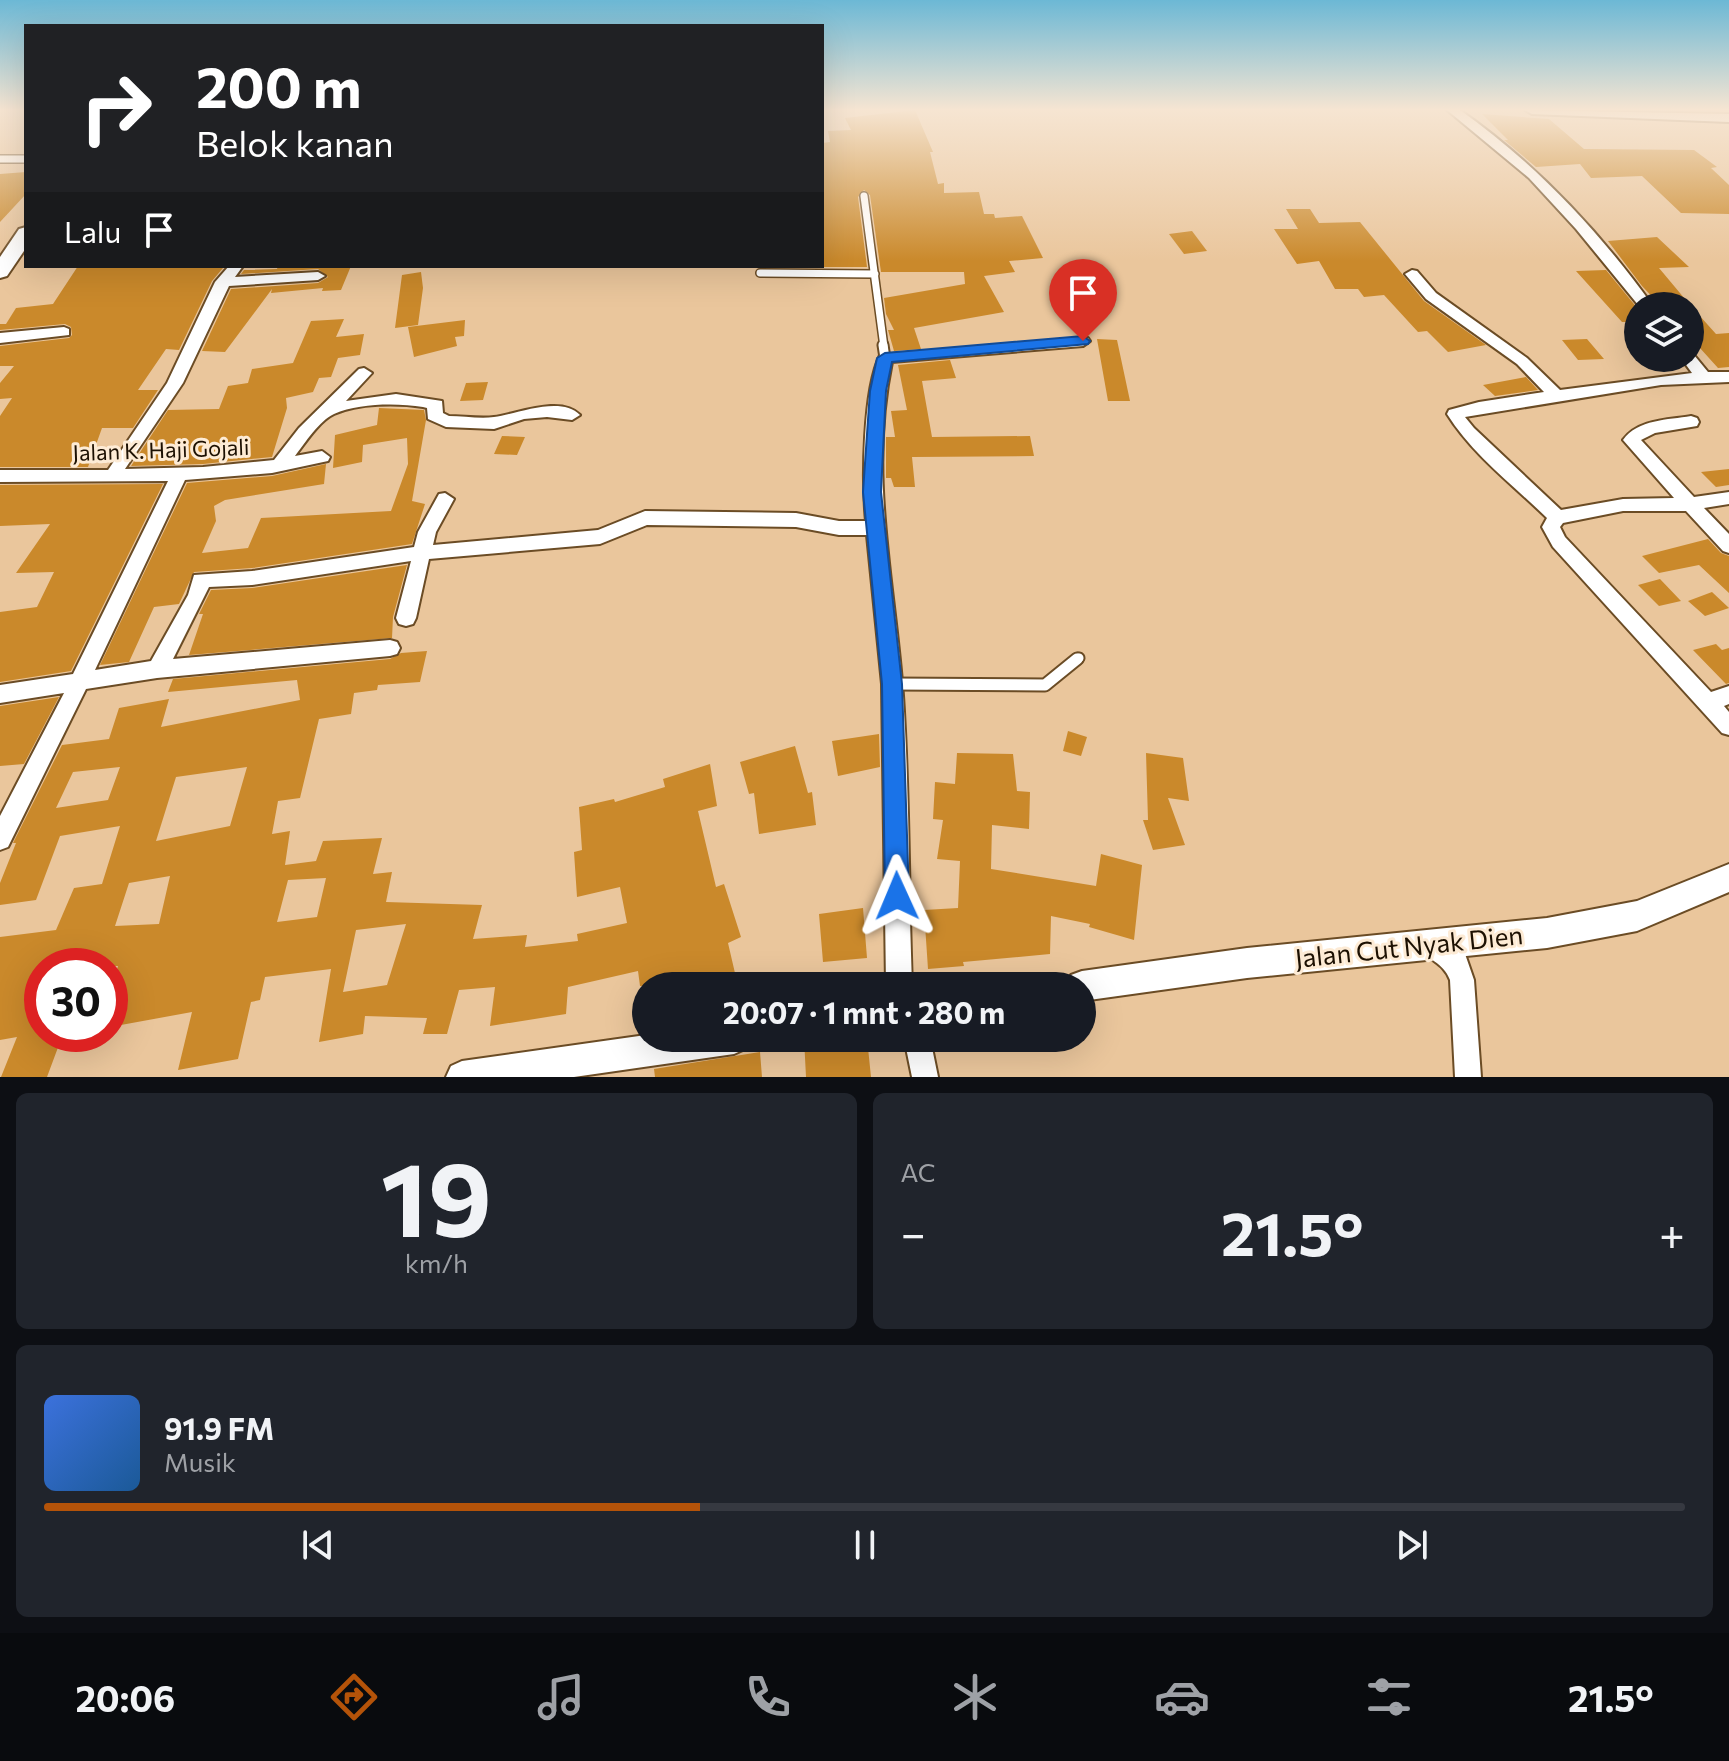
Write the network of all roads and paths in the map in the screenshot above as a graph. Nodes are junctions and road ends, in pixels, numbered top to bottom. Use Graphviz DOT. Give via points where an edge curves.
graph roads {
  1 [pos="1514,160"];
  2 [pos="864,196"];
  3 [pos="24,238"];
  4 [pos="234,268"];
  5 [pos="0,272"];
  6 [pos="760,273"];
  7 [pos="875,274"];
  8 [pos="1412,274"];
  9 [pos="318,276"];
  10 [pos="222,282"];
  11 [pos="1634,292"];
  12 [pos="64,332"];
  13 [pos="0,338"];
  14 [pos="1083,341"];
  15 [pos="885,358"];
  16 [pos="1700,372"];
  17 [pos="364,373"];
  18 [pos="1704,377"];
  19 [pos="1729,377"];
  20 [pos="1557,396"];
  21 [pos="327,410"];
  22 [pos="572,415"];
  23 [pos="1691,422"];
  24 [pos="322,457"];
  25 [pos="271,468"];
  26 [pos="180,473"];
  27 [pos="114,474"];
  28 [pos="0,476"];
  29 [pos="1729,498"];
  30 [pos="445,499"];
  31 [pos="1688,504"];
  32 [pos="1557,517"];
  33 [pos="876,528"];
  34 [pos="1729,546"];
  35 [pos="422,553"];
  36 [pos="406,618"];
  37 [pos="390,648"];
  38 [pos="1079,658"];
  39 [pos="157,669"];
  40 [pos="78,681"];
  41 [pos="892,684"];
  42 [pos="0,694"];
  43 [pos="1729,695"];
  44 [pos="1708,702"];
  45 [pos="1729,726"];
  46 [pos="0,839"];
  47 [pos="1729,878"];
  48 [pos="1432,945"];
  49 [pos="899,972"];
  50 [pos="1096,984"];
  51 [pos="636,1052"];
  52 [pos="920,1052"];
  53 [pos="462,1077"];
  54 [pos="925,1077"];
  55 [pos="1468,1077"];
  1 -- 11 [label="street" via="1560,202"];
  2 -- 7 [label="lane"];
  3 -- 5 [label="main road"];
  4 -- 10 [label="street"];
  6 -- 7 [label="lane"];
  7 -- 15 [label="lane"];
  8 -- 20 [label="street" via="1431,296 1522,361"];
  9 -- 10 [label="street"];
  10 -- 27 [label="street" via="181,372"];
  12 -- 13 [label="street"];
  14 -- 15 [label="street"];
  15 -- 33 [label="street" via="872,492"];
  16 -- 18 [label="street"];
  17 -- 21 [label="street"];
  18 -- 19 [label="street"];
  18 -- 20 [label="street"];
  20 -- 32 [label="street" via="1479,407 1454,417"];
  21 -- 22 [label="street" via="407,400 436,405 434,415 446,421 494,423 547,412"];
  21 -- 25 [label="street" via="279,466"];
  23 -- 31 [label="street" via="1654,428 1631,440"];
  24 -- 25 [label="street, Jalan K. Haji Gojali"];
  25 -- 26 [label="street, Jalan K. Haji Gojali"];
  26 -- 27 [label="street, Jalan K. Haji Gojali"];
  26 -- 40 [label="street"];
  27 -- 28 [label="street, Jalan K. Haji Gojali"];
  29 -- 31 [label="street"];
  30 -- 35 [label="street"];
  31 -- 32 [label="street" via="1623,505"];
  31 -- 34 [label="street"];
  32 -- 44 [label="street" via="1551,527 1559,542"];
  33 -- 35 [label="street" via="670,517 633,522 600,537"];
  33 -- 41 [label="street"];
  35 -- 36 [label="street"];
  35 -- 39 [label="street" via="252,578 201,580"];
  37 -- 39 [label="street"];
  38 -- 41 [label="lane" via="1045,685"];
  39 -- 40 [label="street"];
  40 -- 42 [label="street"];
  40 -- 46 [label="street"];
  41 -- 49 [label="street"];
  43 -- 44 [label="street"];
  44 -- 45 [label="street"];
  47 -- 48 [label="street, Jalan Cut Nyak Dien" via="1637,916 1547,933"];
  48 -- 50 [label="street, Jalan Cut Nyak Dien"];
  48 -- 55 [label="street" via="1455,960 1462,980"];
  51 -- 53 [label="street"];
  52 -- 54 [label="street"];
}
